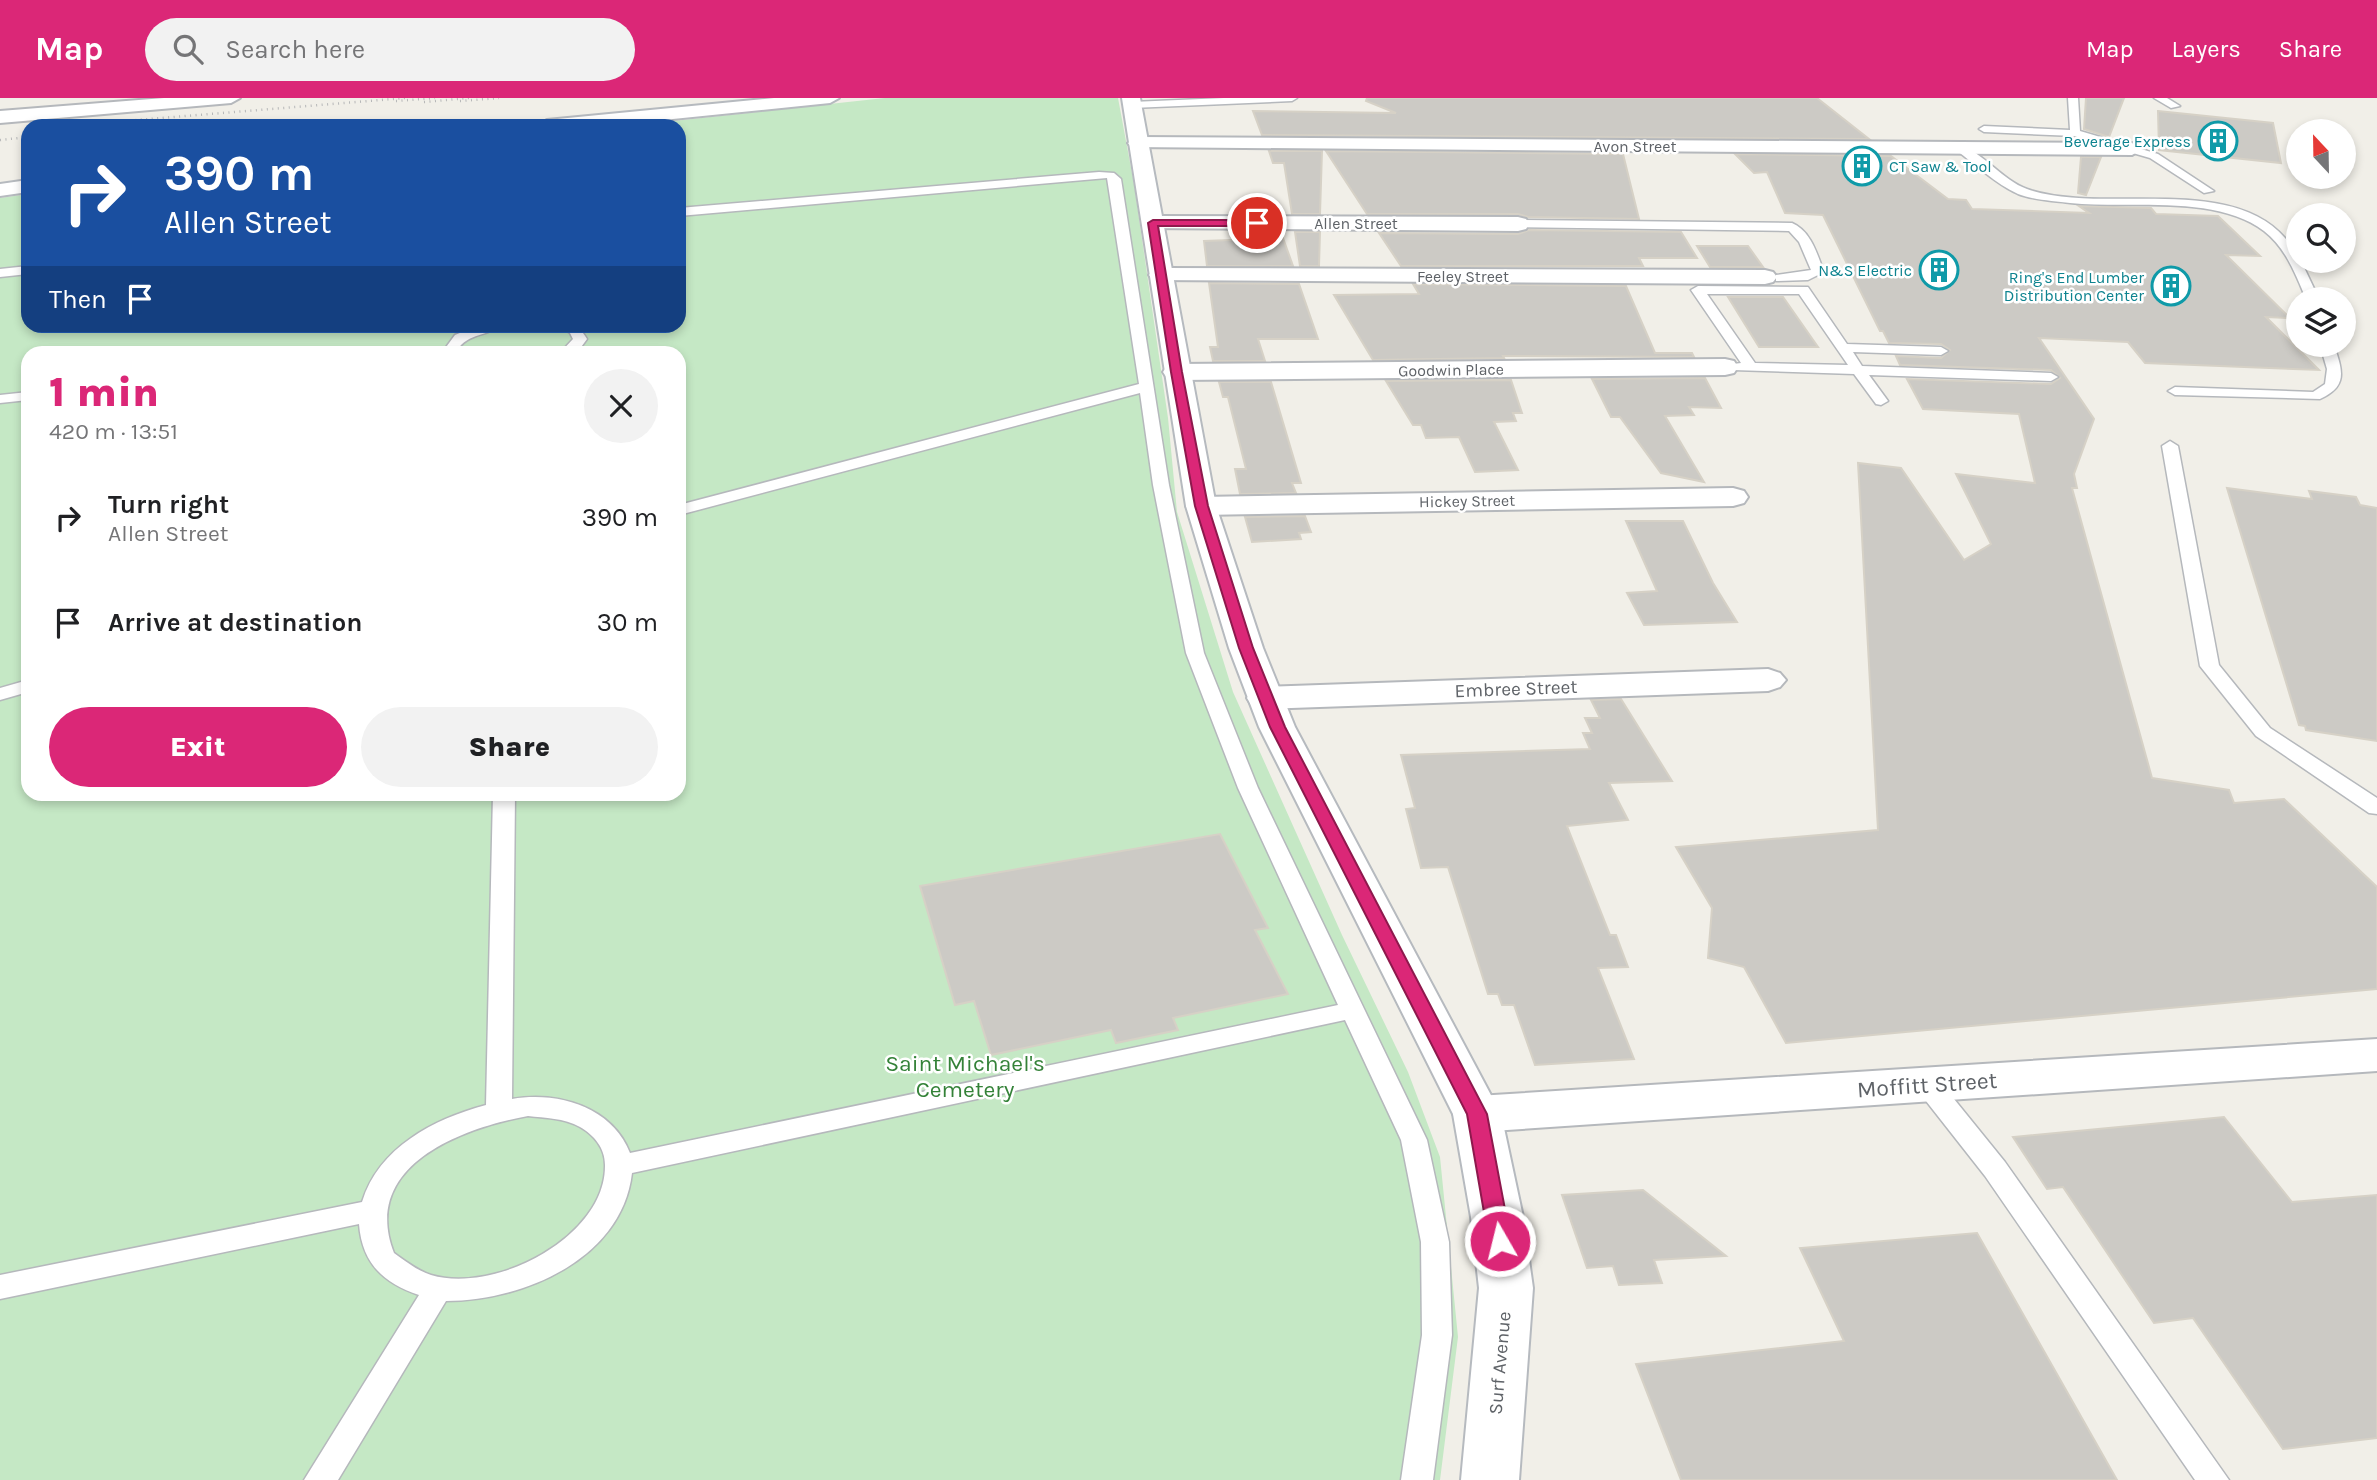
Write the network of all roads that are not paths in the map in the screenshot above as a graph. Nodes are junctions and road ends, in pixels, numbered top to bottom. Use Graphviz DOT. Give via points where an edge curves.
graph roads {
  1 [pos="230,98"];
  2 [pos="830,98"];
  3 [pos="1292,98"];
  4 [pos="2073,98"];
  5 [pos="2159,98"];
  6 [pos="1195,100"];
  7 [pos="1131,101"];
  8 [pos="2175,106"];
  9 [pos="0,117"];
  10 [pos="618,119"];
  11 [pos="1984,129"];
  12 [pos="2075,133"];
  13 [pos="1138,143"];
  14 [pos="1960,148"];
  15 [pos="2132,149"];
  16 [pos="21,187"];
  17 [pos="0,190"];
  18 [pos="2208,191"];
  19 [pos="686,211"];
  20 [pos="1153,223"];
  21 [pos="1518,224"];
  22 [pos="21,271"];
  23 [pos="0,273"];
  24 [pos="1161,275"];
  25 [pos="1768,284"];
  26 [pos="2308,287"];
  27 [pos="471,333"];
  28 [pos="450,346"];
  29 [pos="1845,348"];
  30 [pos="1941,351"];
  31 [pos="2330,357"];
  32 [pos="1738,367"];
  33 [pos="1858,370"];
  34 [pos="2051,377"];
  35 [pos="1161,380"];
  36 [pos="2175,391"];
  37 [pos="21,397"];
  38 [pos="0,399"];
  39 [pos="1881,401"];
  40 [pos="2170,446"];
  41 [pos="1733,497"];
  42 [pos="1201,506"];
  43 [pos="686,508"];
  44 [pos="1768,680"];
  45 [pos="21,688"];
  46 [pos="0,694"];
  47 [pos="1265,698"];
  48 [pos="504,801"];
  49 [pos="2377,808"];
  50 [pos="1353,1010"];
  51 [pos="2377,1055"];
  52 [pos="1928,1084"];
  53 [pos="499,1111"];
  54 [pos="1477,1114"];
  55 [pos="618,1166"];
  56 [pos="372,1211"];
  57 [pos="0,1287"];
  58 [pos="438,1289"];
  59 [pos="320,1480"];
  60 [pos="1417,1480"];
  61 [pos="1490,1480"];
  62 [pos="2213,1480"];
  1 -- 9 [label="street"];
  2 -- 10 [label="street"];
  3 -- 6 [label="lane"];
  4 -- 12 [label="lane"];
  5 -- 8 [label="lane"];
  6 -- 7 [label="lane"];
  7 -- 13 [label="street, Surf Avenue"];
  11 -- 12 [label="lane"];
  12 -- 15 [label="lane"];
  13 -- 14 [label="street, Avon Street"];
  13 -- 20 [label="street, Surf Avenue"];
  14 -- 15 [label="street, Avon Street"];
  14 -- 26 [label="lane" via="2029,194 2200,207 2246,216 2269,228 2291,254"];
  15 -- 18 [label="lane" via="2154,156"];
  16 -- 17 [label="street"];
  19 -- 35 [label="lane" via="1110,175 1115,179"];
  20 -- 21 [label="street, Allen Street"];
  20 -- 24 [label="street, Surf Avenue"];
  21 -- 25 [label="lane" via="1791,227 1807,242 1818,272"];
  22 -- 23 [label="lane"];
  24 -- 25 [label="street, Feeley Street"];
  24 -- 35 [label="street, Surf Avenue"];
  25 -- 29 [label="lane" via="1803,290"];
  25 -- 32 [label="lane" via="1698,290"];
  27 -- 28 [label="lane"];
  29 -- 30 [label="lane"];
  29 -- 33 [label="lane"];
  31 -- 36 [label="lane" via="2336,377 2332,387 2315,396"];
  32 -- 33 [label="lane"];
  32 -- 35 [label="street, Goodwin Place"];
  33 -- 34 [label="lane"];
  33 -- 39 [label="lane"];
  35 -- 42 [label="street, Surf Avenue"];
  35 -- 43 [label="lane"];
  35 -- 50 [label="lane" via="1161,485 1195,653 1248,788"];
  37 -- 38 [label="lane"];
  40 -- 49 [label="lane" via="2210,666 2263,732"];
  41 -- 42 [label="street, Hickey Street"];
  42 -- 47 [label="street, Surf Avenue"];
  44 -- 47 [label="street, Embree Street"];
  45 -- 46 [label="lane"];
  47 -- 54 [label="street, Surf Avenue"];
  48 -- 53 [label="lane"];
  50 -- 55 [label="lane"];
  50 -- 60 [label="lane" via="1414,1140 1435,1242 1437,1335"];
  51 -- 52 [label="street, Moffitt Street"];
  52 -- 54 [label="street, Moffitt Street"];
  52 -- 62 [label="lane" via="1995,1169"];
  53 -- 55 [label="lane" via="528,1106 568,1111 599,1126 617,1151"];
  53 -- 56 [label="lane" via="439,1133 402,1160"];
  54 -- 61 [label="street, Surf Avenue" via="1506,1288"];
  55 -- 58 [label="lane" via="619,1183 604,1217 569,1252 519,1278 465,1289"];
  56 -- 57 [label="lane"];
  56 -- 58 [label="lane" via="371,1229 383,1260 416,1283"];
  58 -- 59 [label="lane"];
}
